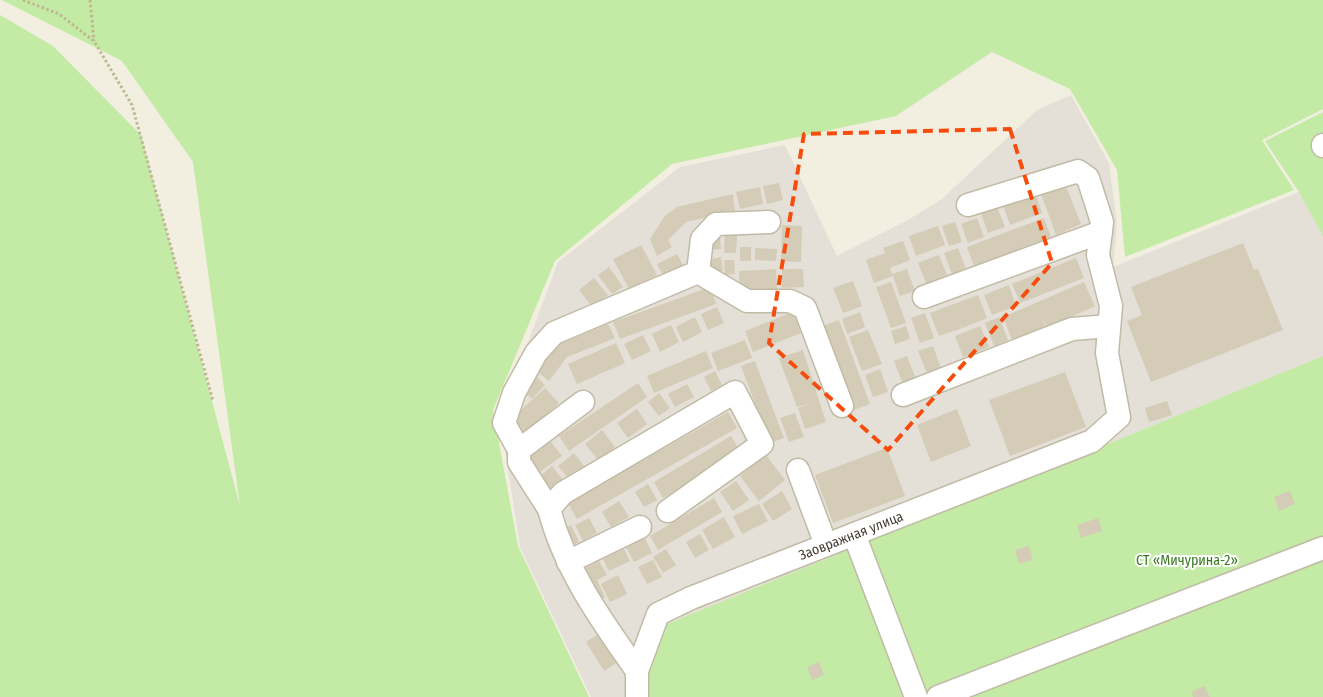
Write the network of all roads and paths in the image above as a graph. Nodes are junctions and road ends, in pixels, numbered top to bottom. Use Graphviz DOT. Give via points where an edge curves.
graph roads {
  1 [pos="23,0"];
  2 [pos="90,0"];
  3 [pos="94,41"];
  4 [pos="968,205"];
  5 [pos="769,222"];
  6 [pos="1101,232"];
  7 [pos="698,272"];
  8 [pos="924,297"];
  9 [pos="1109,326"];
  10 [pos="904,394"];
  11 [pos="213,401"];
  12 [pos="583,402"];
  13 [pos="842,406"];
  14 [pos="519,450"];
  15 [pos="798,470"];
  16 [pos="549,509"];
  17 [pos="668,512"];
  18 [pos="640,527"];
  19 [pos="854,534"];
  20 [pos="826,545"];
  21 [pos="1323,548"];
  22 [pos="568,562"];
  23 [pos="637,671"];
  24 [pos="637,697"];
  25 [pos="916,697"];
  26 [pos="938,697"];
  1 -- 3 [label="path" via="59,14"];
  2 -- 3 [label="path"];
  3 -- 11 [label="path" via="132,105"];
  4 -- 6 [label="street" via="1078,171 1088,178 1102,222"];
  5 -- 7 [label="street" via="716,224 702,239"];
  6 -- 8 [label="street"];
  6 -- 9 [label="street" via="1098,255 1111,306"];
  7 -- 13 [label="street" via="748,301 790,301 805,308"];
  7 -- 14 [label="street" via="554,333 536,353 514,393 504,423"];
  9 -- 10 [label="street" via="1072,329"];
  9 -- 19 [label="street, Заовражная улица" via="1107,353 1119,417 1092,441"];
  12 -- 14 [label="street"];
  14 -- 16 [label="street" via="518,462"];
  15 -- 20 [label="street"];
  16 -- 17 [label="street" via="563,493 735,383 762,444"];
  16 -- 22 [label="street"];
  18 -- 22 [label="street"];
  19 -- 20 [label="street, Заовражная улица"];
  19 -- 25 [label="street"];
  20 -- 23 [label="street, Заовражная улица" via="658,614"];
  21 -- 26 [label="street"];
  22 -- 23 [label="street" via="578,583"];
  23 -- 24 [label="street, Заовражная улица"];
}
